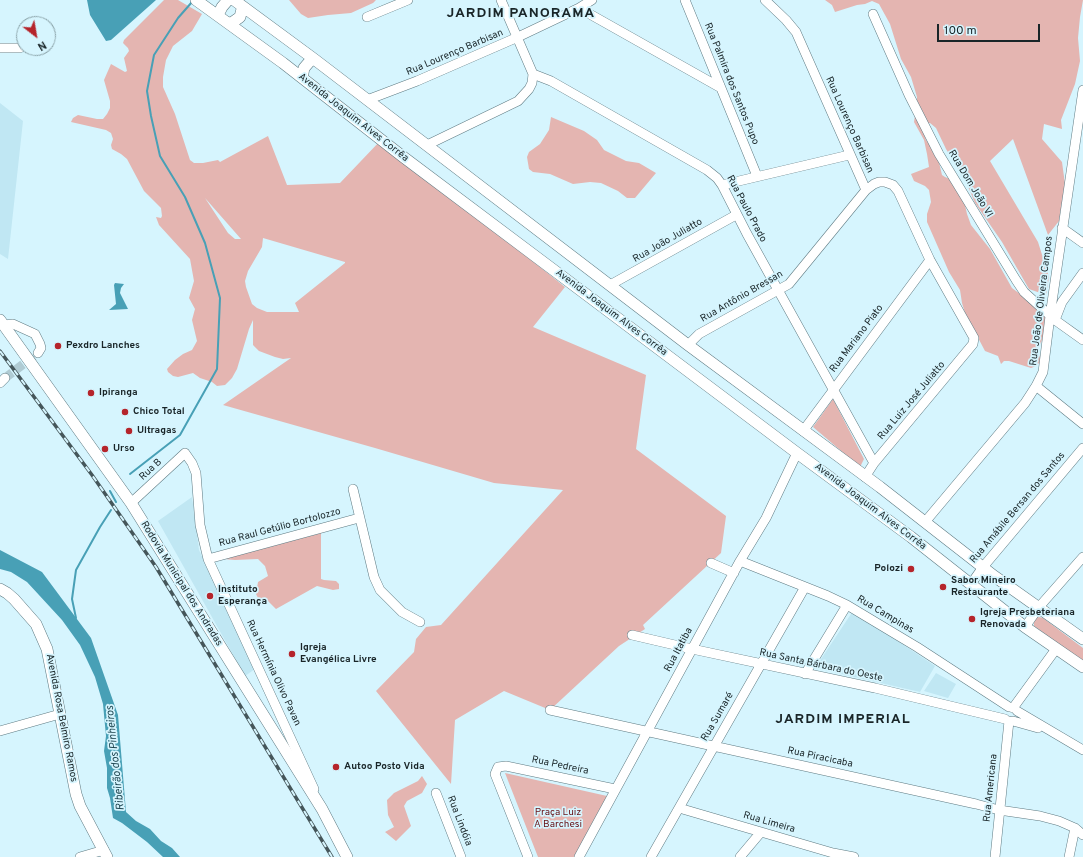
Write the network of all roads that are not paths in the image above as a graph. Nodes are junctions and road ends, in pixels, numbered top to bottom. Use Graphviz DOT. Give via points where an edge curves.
graph roads {
  1 [pos="228,0"];
  2 [pos="408,0"];
  3 [pos="501,0"];
  4 [pos="592,0"];
  5 [pos="685,0"];
  6 [pos="766,0"];
  7 [pos="200,3"];
  8 [pos="238,3"];
  9 [pos="579,8"];
  10 [pos="873,14"];
  11 [pos="218,15"];
  12 [pos="367,17"];
  13 [pos="229,23"];
  14 [pos="518,38"];
  15 [pos="0,48"];
  16 [pos="16,48"];
  17 [pos="314,59"];
  18 [pos="533,74"];
  19 [pos="302,78"];
  20 [pos="721,88"];
  21 [pos="1083,90"];
  22 [pos="367,100"];
  23 [pos="1075,143"];
  24 [pos="427,145"];
  25 [pos="1083,148"];
  26 [pos="850,155"];
  27 [pos="757,176"];
  28 [pos="722,184"];
  29 [pos="866,190"];
  30 [pos="736,215"];
  31 [pos="1062,228"];
  32 [pos="1083,243"];
  33 [pos="930,260"];
  34 [pos="1083,273"];
  35 [pos="610,286"];
  36 [pos="778,291"];
  37 [pos="1052,318"];
  38 [pos="2,323"];
  39 [pos="974,338"];
  40 [pos="1083,340"];
  41 [pos="688,345"];
  42 [pos="38,353"];
  43 [pos="1036,386"];
  44 [pos="833,389"];
  45 [pos="1083,424"];
  46 [pos="803,431"];
  47 [pos="1083,448"];
  48 [pos="186,453"];
  49 [pos="797,453"];
  50 [pos="874,463"];
  51 [pos="865,477"];
  52 [pos="353,489"];
  53 [pos="131,503"];
  54 [pos="359,518"];
  55 [pos="925,522"];
  56 [pos="1083,557"];
  57 [pos="208,559"];
  58 [pos="740,561"];
  59 [pos="711,562"];
  60 [pos="983,567"];
  61 [pos="734,573"];
  62 [pos="971,584"];
  63 [pos="805,587"];
  64 [pos="0,589"];
  65 [pos="847,605"];
  66 [pos="1039,607"];
  67 [pos="420,622"];
  68 [pos="1025,627"];
  69 [pos="632,635"];
  70 [pos="1083,638"];
  71 [pos="1056,648"];
  72 [pos="692,649"];
  73 [pos="761,664"];
  74 [pos="1083,667"];
  75 [pos="805,674"];
  76 [pos="1013,709"];
  77 [pos="550,710"];
  78 [pos="60,714"];
  79 [pos="1009,721"];
  80 [pos="1047,730"];
  81 [pos="0,731"];
  82 [pos="648,732"];
  83 [pos="714,746"];
  84 [pos="1083,750"];
  85 [pos="615,789"];
  86 [pos="436,792"];
  87 [pos="678,808"];
  88 [pos="322,809"];
  89 [pos="999,810"];
  90 [pos="1074,828"];
  91 [pos="761,832"];
  92 [pos="1083,835"];
  93 [pos="105,854"];
  94 [pos="832,855"];
  95 [pos="80,857"];
  96 [pos="347,857"];
  97 [pos="461,857"];
  98 [pos="528,857"];
  99 [pos="580,857"];
  100 [pos="651,857"];
  101 [pos="740,857"];
  102 [pos="854,857"];
  103 [pos="995,857"];
  104 [pos="1069,857"];
  1 -- 11 [label="main road"];
  2 -- 12 [label="street"];
  3 -- 14 [label="street"];
  4 -- 9 [label="street, Rua Lourenço Barbisan"];
  5 -- 20 [label="street, Rua Palmira dos Santos Pupo"];
  6 -- 26 [label="street, Rua Lourenço Barbisan" via="796,32"];
  7 -- 11 [label="main road, Avenida Joaquim Alves Corrêa"];
  8 -- 13 [label="main road" via="242,13"];
  8 -- 17 [label="main road, Avenida Joaquim Alves Corrêa"];
  9 -- 14 [label="street, Rua Lourenço Barbisan"];
  9 -- 20 [label="street"];
  10 -- 37 [label="street, Rua Dom João VI" via="939,154 1024,292"];
  11 -- 13 [label="main road, Avenida Joaquim Alves Corrêa"];
  13 -- 19 [label="main road, Avenida Joaquim Alves Corrêa"];
  14 -- 18 [label="street"];
  14 -- 22 [label="street, Rua Lourenço Barbisan"];
  15 -- 16 [label="street"];
  17 -- 19 [label="main road" via="304,68"];
  17 -- 22 [label="main road, Avenida Joaquim Alves Corrêa"];
  18 -- 24 [label="street" via="529,89 518,100"];
  18 -- 28 [label="street, Rua Paulo Prado" via="551,81 706,170"];
  19 -- 49 [label="main road, Avenida Joaquim Alves Corrêa"];
  20 -- 27 [label="street, Rua Palmira dos Santos Pupo"];
  21 -- 23 [label="street, Rua João de Oliveira Campos"];
  22 -- 24 [label="main road, Avenida Joaquim Alves Corrêa"];
  23 -- 25 [label="street"];
  23 -- 31 [label="street, Rua João de Oliveira Campos"];
  24 -- 35 [label="main road, Avenida Joaquim Alves Corrêa"];
  26 -- 27 [label="street"];
  26 -- 29 [label="street, Rua Lourenço Barbisan"];
  27 -- 28 [label="street"];
  28 -- 30 [label="street, Rua Paulo Prado"];
  29 -- 33 [label="street, Rua Lourenço Barbisan" via="879,182 888,183 896,188"];
  29 -- 36 [label="street, Rua Antônio Bressan" via="795,278"];
  30 -- 35 [label="street, Rua João Juliatto"];
  30 -- 36 [label="street, Rua Paulo Prado"];
  31 -- 32 [label="street"];
  31 -- 37 [label="street, Rua João de Oliveira Campos"];
  33 -- 39 [label="street, Rua Lourenço Barbisan"];
  33 -- 44 [label="street, Rua Mariano Piato"];
  34 -- 37 [label="street"];
  35 -- 41 [label="main road, Avenida Joaquim Alves Corrêa"];
  36 -- 41 [label="street, Rua Antônio Bressan" via="699,334"];
  36 -- 44 [label="street, Rua Paulo Prado"];
  37 -- 40 [label="street, Rua Dom João VI"];
  37 -- 43 [label="street, Rua João de Oliveira Campos" via="1043,372"];
  38 -- 42 [label="street" via="13,324 35,334 40,344"];
  38 -- 53 [label="main road, Rodovia Municipal dos Andradas"];
  39 -- 50 [label="street, Rua Luiz José Juliatto" via="973,344"];
  41 -- 46 [label="main road, Avenida Joaquim Alves Corrêa"];
  43 -- 45 [label="street"];
  43 -- 55 [label="street, Rua João de Oliveira Campos" via="1026,404"];
  44 -- 46 [label="street, Rua Mariano Piato"];
  44 -- 50 [label="street, Rua Paulo Prado"];
  46 -- 51 [label="main road, Avenida Joaquim Alves Corrêa"];
  47 -- 60 [label="street, Rua Amábile Bersan dos Santos"];
  48 -- 53 [label="street, Rua B"];
  48 -- 57 [label="street, Rua Hermínia Olivo Pavan" via="196,474 200,525"];
  49 -- 58 [label="street, Rua Itatiba" via="766,518"];
  49 -- 62 [label="main road, Avenida Joaquim Alves Corrêa"];
  50 -- 51 [label="street, Rua Luiz José Juliatto"];
  51 -- 55 [label="main road, Avenida Joaquim Alves Corrêa"];
  52 -- 54 [label="street"];
  53 -- 88 [label="main road, Rodovia Municipal dos Andradas"];
  54 -- 57 [label="street, Rua Raul Getúlio Bortolozzo"];
  54 -- 67 [label="street" via="374,577 380,590 402,612"];
  55 -- 60 [label="main road, Avenida Joaquim Alves Corrêa"];
  56 -- 66 [label="street"];
  57 -- 88 [label="street, Rua Hermínia Olivo Pavan"];
  58 -- 61 [label="street, Rua Itatiba"];
  58 -- 63 [label="street, Rua Campinas"];
  59 -- 61 [label="street"];
  60 -- 62 [label="street, Rua Amábile Bersan dos Santos"];
  60 -- 66 [label="main road, Avenida Joaquim Alves Corrêa"];
  61 -- 72 [label="street, Rua Itatiba"];
  62 -- 68 [label="main road, Avenida Joaquim Alves Corrêa"];
  63 -- 65 [label="street, Rua Campinas"];
  63 -- 73 [label="street, Rua Sumaré"];
  64 -- 78 [label="main road, Avenida Rosa Belmiro Ramos" via="14,598 36,624 51,663"];
  65 -- 75 [label="street"];
  65 -- 76 [label="street, Rua Campinas"];
  66 -- 68 [label="street"];
  66 -- 70 [label="main road, Avenida Joaquim Alves Corrêa"];
  68 -- 71 [label="main road, Avenida Joaquim Alves Corrêa"];
  69 -- 72 [label="street, Rua Santa Bárbara do Oeste"];
  71 -- 74 [label="main road, Avenida Joaquim Alves Corrêa"];
  71 -- 76 [label="street"];
  72 -- 73 [label="street, Rua Santa Bárbara do Oeste"];
  72 -- 82 [label="street, Rua Itatiba"];
  73 -- 75 [label="street, Rua Santa Bárbara do Oeste"];
  73 -- 83 [label="street, Rua Sumaré"];
  75 -- 79 [label="street, Rua Santa Bárbara do Oeste" via="875,688"];
  76 -- 79 [label="street" via="1018,716"];
  76 -- 79 [label="street" via="1004,712 1004,717"];
  76 -- 80 [label="street, Rua Campinas"];
  77 -- 82 [label="street, Rua Piracicaba"];
  78 -- 81 [label="street"];
  78 -- 93 [label="main road, Avenida Rosa Belmiro Ramos" via="76,794"];
  79 -- 80 [label="street, Rua Campinas"];
  79 -- 89 [label="street, Rua Americana"];
  80 -- 84 [label="street, Rua Campinas"];
  82 -- 83 [label="street, Rua Piracicaba"];
  82 -- 85 [label="street, Rua Itatiba"];
  83 -- 87 [label="street, Rua Sumaré"];
  83 -- 89 [label="street, Rua Piracicaba"];
  85 -- 98 [label="street, Rua Pedreira" via="501,766 498,768 495,774"];
  85 -- 99 [label="street, Rua Itatiba"];
  86 -- 97 [label="street, Rua Lindóia"];
  87 -- 91 [label="street, Rua Limeira"];
  87 -- 100 [label="street, Rua Sumaré"];
  88 -- 96 [label="main road, Rodovia Municipal dos Andradas"];
  89 -- 90 [label="street, Rua Piracicaba" via="1040,816"];
  89 -- 103 [label="street, Rua Americana"];
  90 -- 92 [label="street, Rua Piracicaba"];
  90 -- 104 [label="street"];
  91 -- 94 [label="street, Rua Limeira"];
  91 -- 101 [label="street"];
  93 -- 95 [label="street"];
  94 -- 102 [label="street, Rua Limeira"];
}
